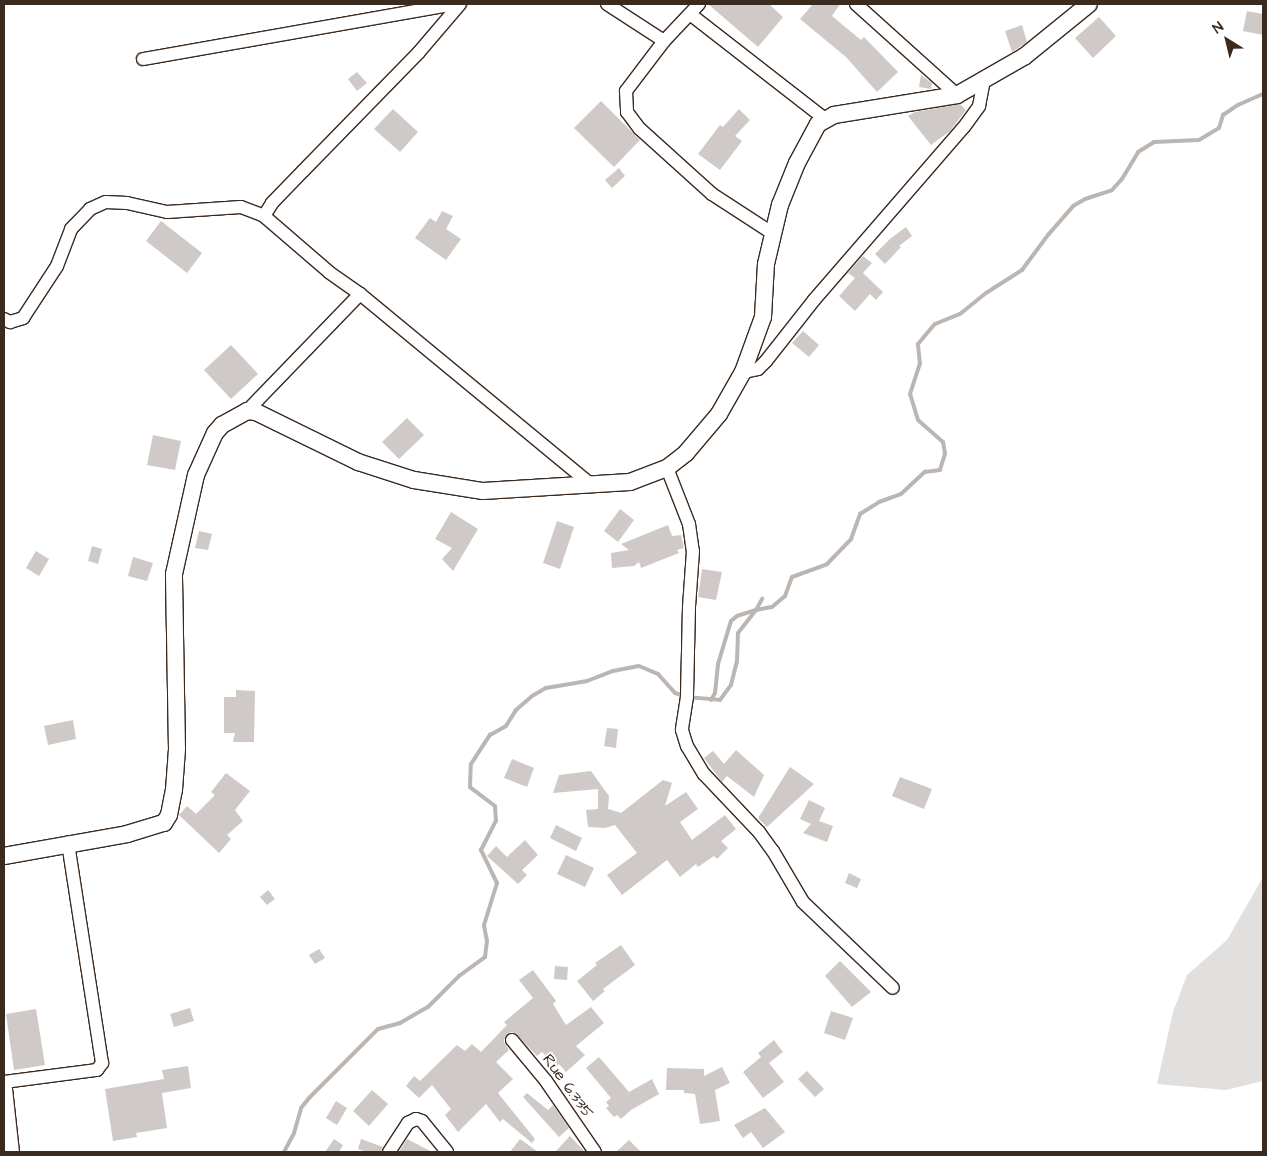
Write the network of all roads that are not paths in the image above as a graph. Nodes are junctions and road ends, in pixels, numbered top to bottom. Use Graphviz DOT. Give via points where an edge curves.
graph roads {
  1 [pos="458,4"];
  2 [pos="607,4"];
  3 [pos="699,4"];
  4 [pos="856,4"];
  5 [pos="1089,4"];
  6 [pos="690,14"];
  7 [pos="664,41"];
  8 [pos="143,58"];
  9 [pos="984,81"];
  10 [pos="957,95"];
  11 [pos="825,119"];
  12 [pos="264,216"];
  13 [pos="772,233"];
  14 [pos="360,294"];
  15 [pos="4,319"];
  16 [pos="743,372"];
  17 [pos="248,411"];
  18 [pos="667,468"];
  19 [pos="592,485"];
  20 [pos="68,843"];
  21 [pos="4,856"];
  22 [pos="894,988"];
  23 [pos="512,1040"];
  24 [pos="4,1082"];
  25 [pos="4,1088"];
  26 [pos="11,1152"];
  27 [pos="389,1152"];
  28 [pos="447,1152"];
  29 [pos="595,1152"];
  1 -- 8 [label="street"];
  1 -- 12 [label="street" via="420,52 284,190"];
  2 -- 7 [label="street"];
  3 -- 6 [label="street"];
  4 -- 10 [label="street"];
  5 -- 9 [label="street" via="1025,56"];
  6 -- 7 [label="street"];
  6 -- 11 [label="street"];
  7 -- 13 [label="street" via="626,91 627,112 640,129 712,194"];
  9 -- 10 [label="street"];
  9 -- 16 [label="street" via="979,106 964,127 814,300 766,361 758,369"];
  10 -- 11 [label="street"];
  11 -- 13 [label="street" via="797,162"];
  12 -- 14 [label="street"];
  12 -- 15 [label="street" via="242,207 167,212 106,202 90,209 71,228 57,266 22,318 10,322"];
  13 -- 16 [label="street" via="766,264 763,317"];
  14 -- 17 [label="street"];
  14 -- 19 [label="street"];
  16 -- 18 [label="street" via="708,428 686,453"];
  17 -- 19 [label="street" via="299,431 358,462 414,480 483,491"];
  17 -- 20 [label="street" via="222,425 206,452 196,475 174,574 177,749 169,815 164,823 149,828"];
  18 -- 19 [label="street" via="630,482"];
  18 -- 22 [label="street" via="689,524 693,550 687,697 682,730 687,746 704,774 764,838 803,902"];
  20 -- 21 [label="street"];
  20 -- 24 [label="street" via="102,1063 97,1070"];
  23 -- 29 [label="street, Rue 6.335" via="546,1081"];
  25 -- 26 [label="street"];
  27 -- 28 [label="street" via="408,1124 416,1119"];
}
